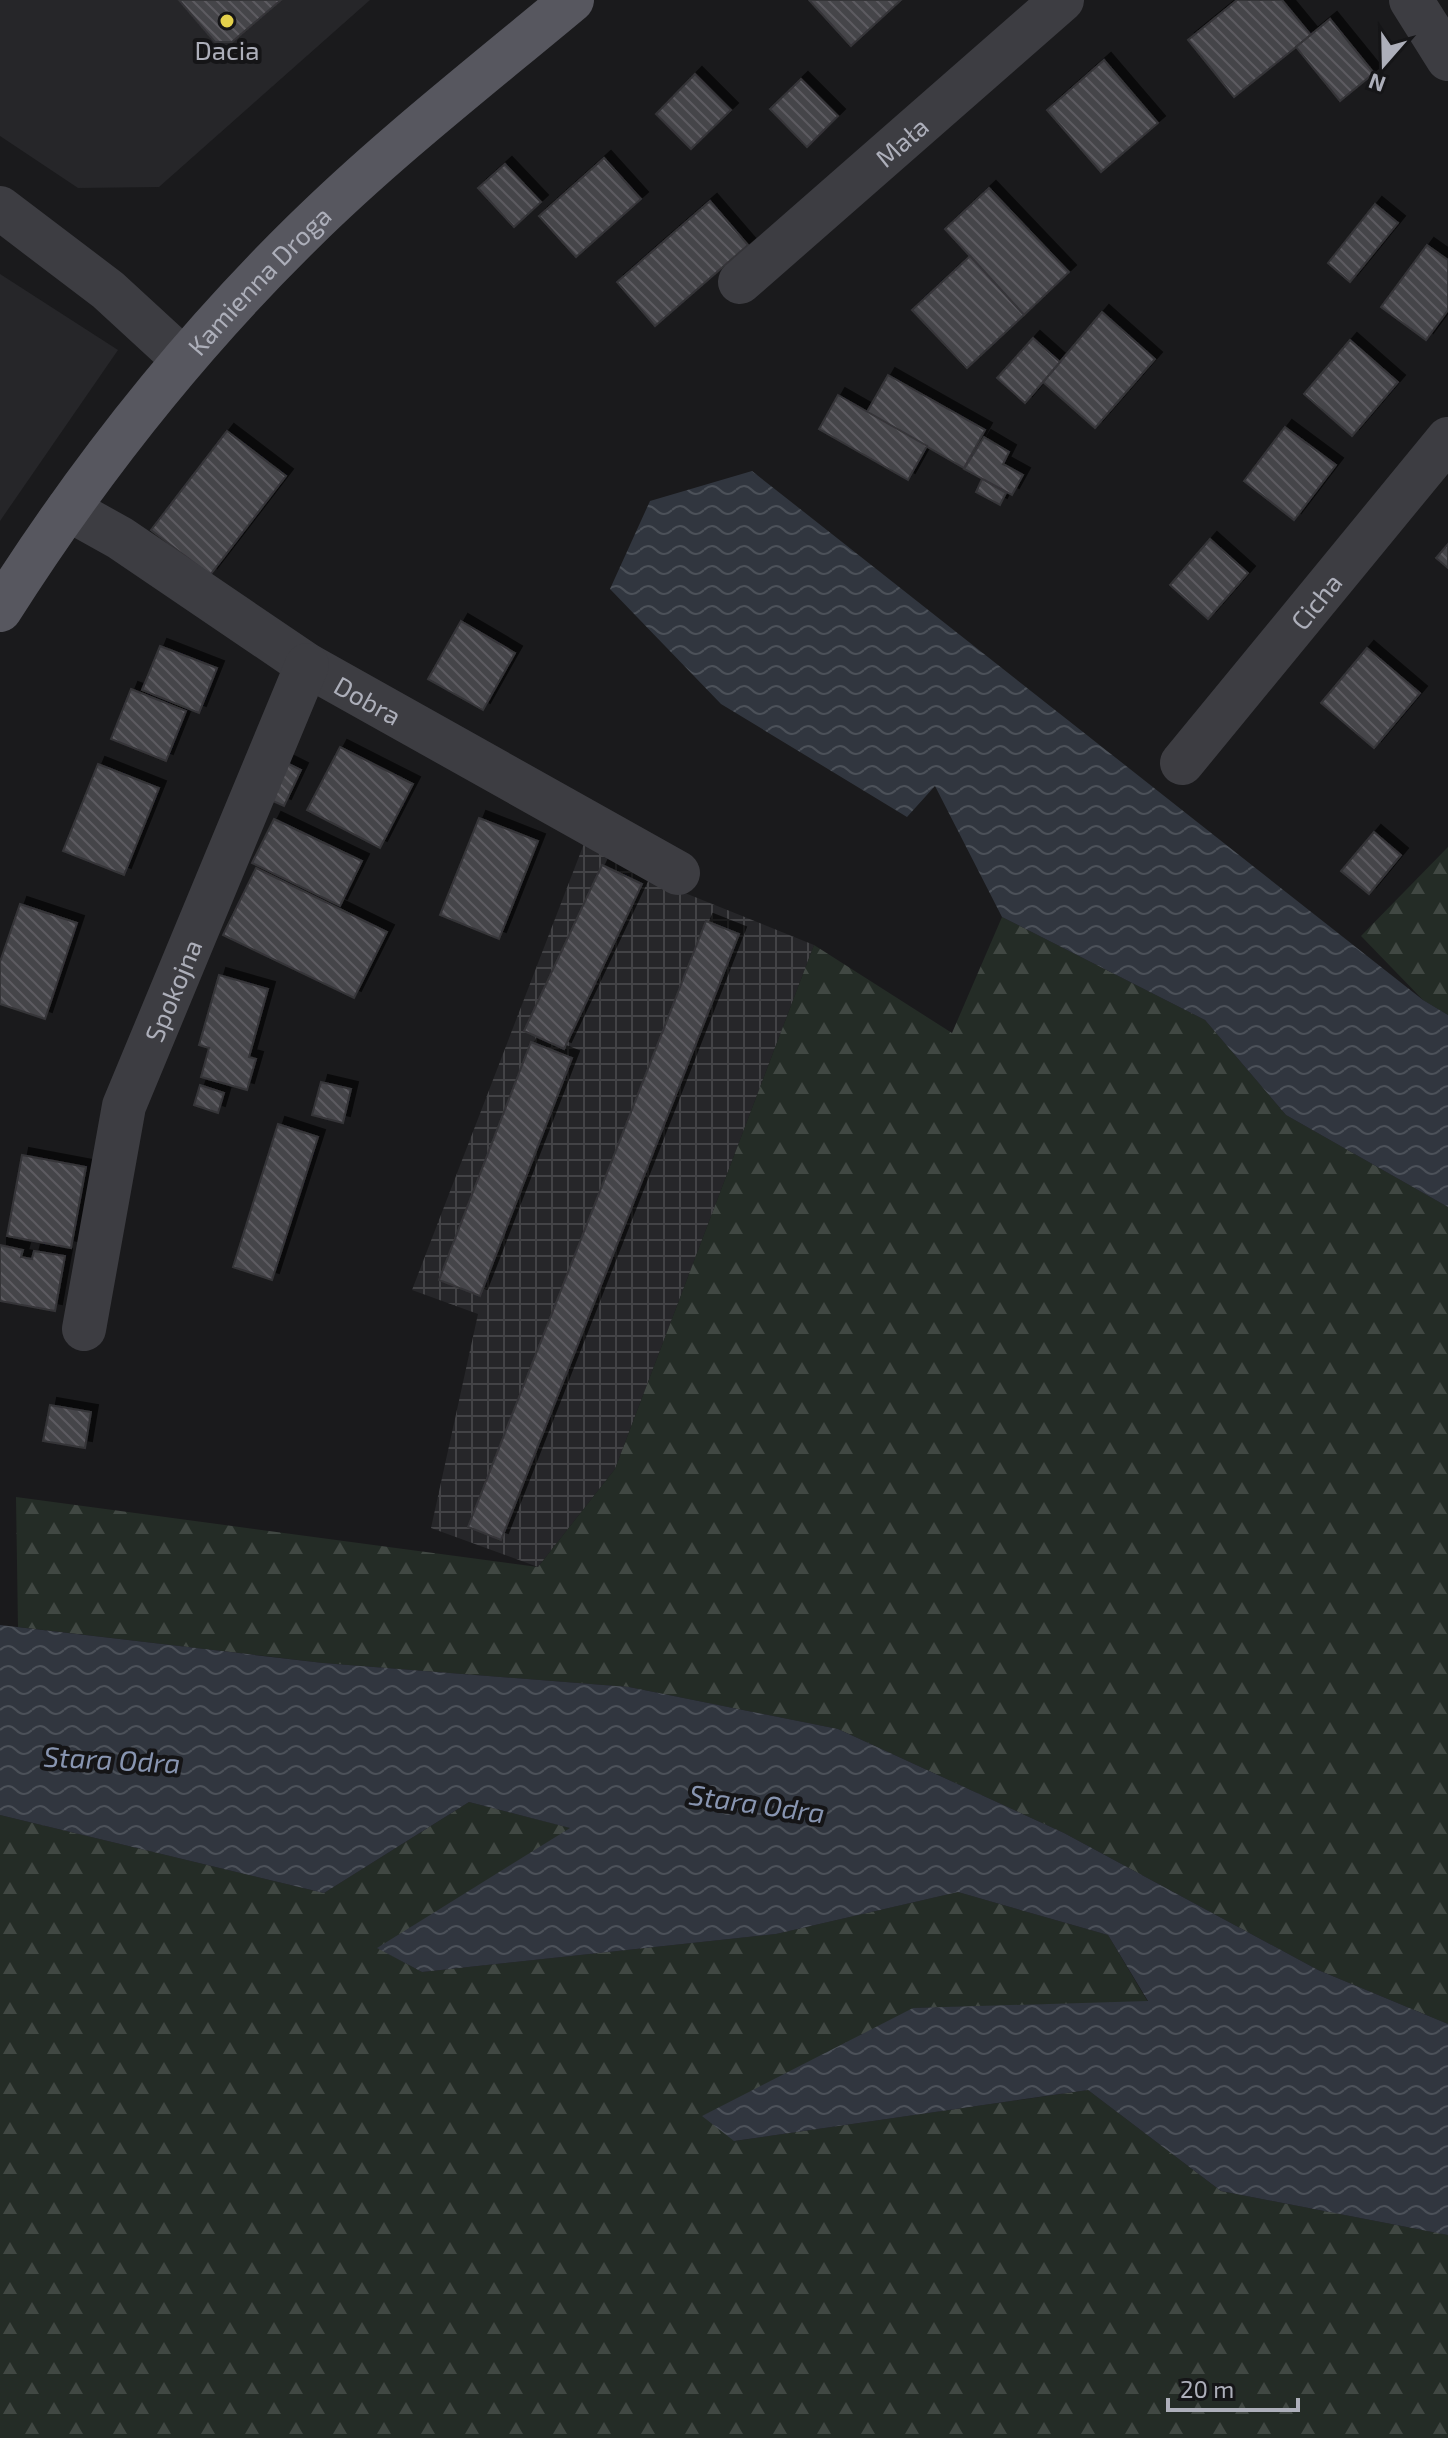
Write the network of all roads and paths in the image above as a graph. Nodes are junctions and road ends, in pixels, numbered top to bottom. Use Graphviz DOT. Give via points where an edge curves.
graph roads {
  1 [pos="572,0"];
  2 [pos="1062,0"];
  3 [pos="1411,0"];
  4 [pos="1448,59"];
  5 [pos="0,208"];
  6 [pos="740,282"];
  7 [pos="183,359"];
  8 [pos="1448,439"];
  9 [pos="68,509"];
  10 [pos="0,610"];
  11 [pos="307,665"];
  12 [pos="1182,763"];
  13 [pos="678,873"];
  14 [pos="84,1329"];
  1 -- 7 [label="main road, Kamienna Droga" via="303,232"];
  2 -- 6 [label="street, Mała"];
  3 -- 4 [label="street"];
  5 -- 7 [label="street" via="108,290"];
  7 -- 9 [label="main road, Kamienna Droga"];
  8 -- 12 [label="street, Cicha"];
  9 -- 10 [label="main road, Kamienna Droga"];
  9 -- 11 [label="street, Dobra" via="120,538"];
  11 -- 13 [label="street, Dobra"];
  11 -- 14 [label="street, Spokojna" via="124,1106"];
}
